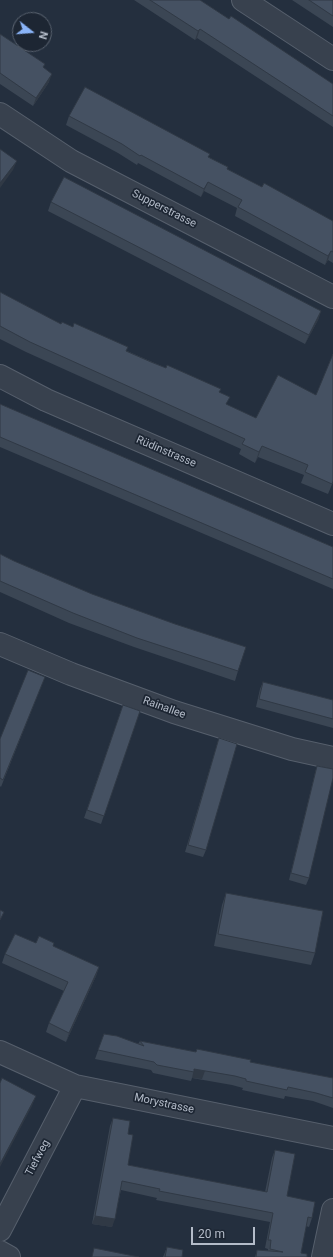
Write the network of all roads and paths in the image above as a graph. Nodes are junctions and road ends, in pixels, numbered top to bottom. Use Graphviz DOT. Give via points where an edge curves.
graph roads {
  1 [pos="243,0"];
  2 [pos="333,59"];
  3 [pos="0,114"];
  4 [pos="333,297"];
  5 [pos="0,376"];
  6 [pos="333,524"];
  7 [pos="0,644"];
  8 [pos="333,758"];
  9 [pos="0,1052"];
  10 [pos="75,1086"];
  11 [pos="333,1138"];
  12 [pos="333,1210"];
  13 [pos="0,1230"];
  14 [pos="0,1252"];
  15 [pos="9,1257"];
  16 [pos="323,1257"];
  1 -- 2 [label="street"];
  3 -- 4 [label="street, Supperstrasse" via="71,161"];
  5 -- 6 [label="street, Rüdinstrasse" via="46,400"];
  7 -- 8 [label="street, Rainallee" via="71,674 174,712 292,749"];
  9 -- 10 [label="street, Morystrasse"];
  10 -- 11 [label="street, Morystrasse"];
  10 -- 13 [label="street, Tiefweg"];
  12 -- 16 [label="street"];
  14 -- 15 [label="street"];
}
